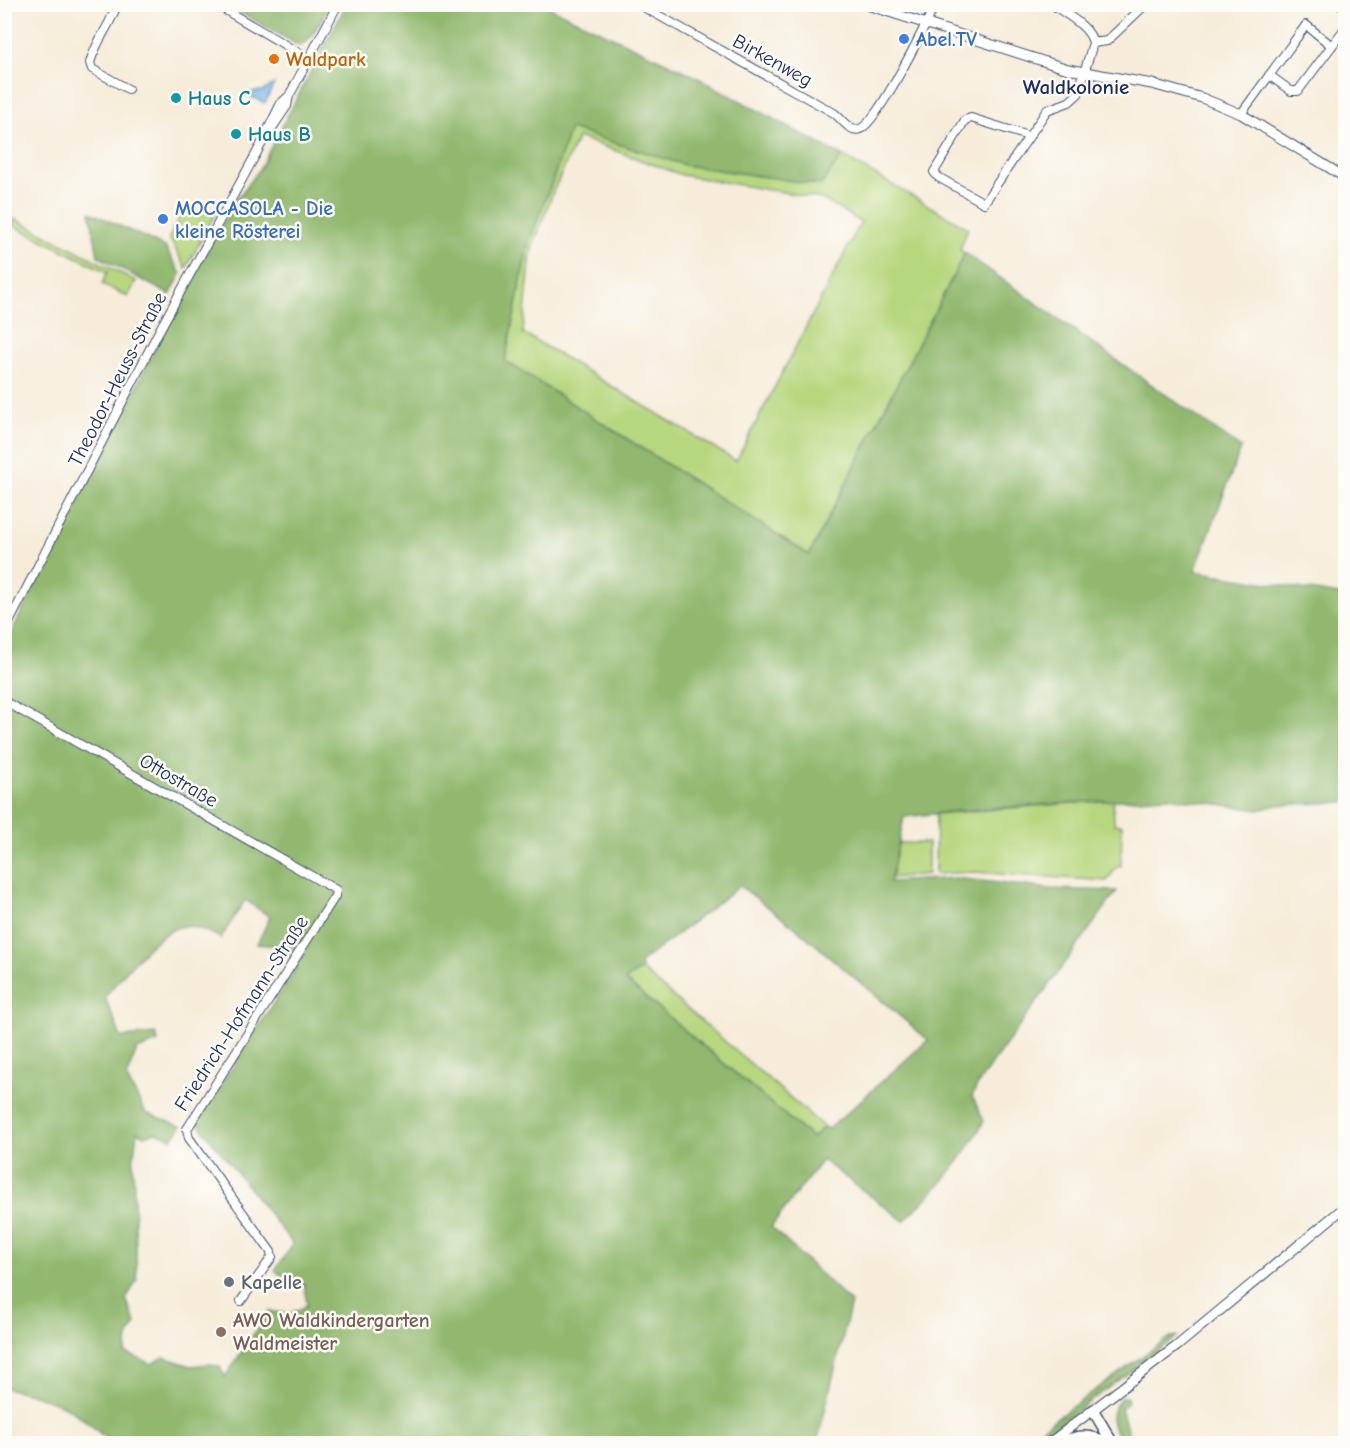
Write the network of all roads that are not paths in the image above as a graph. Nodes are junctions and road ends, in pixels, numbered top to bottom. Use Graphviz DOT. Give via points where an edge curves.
graph roads {
  1 [pos="117,4"];
  2 [pos="215,4"];
  3 [pos="339,4"];
  4 [pos="638,4"];
  5 [pos="864,4"];
  6 [pos="935,4"];
  7 [pos="1052,4"];
  8 [pos="1146,4"];
  9 [pos="1340,4"];
  10 [pos="1346,8"];
  11 [pos="926,24"];
  12 [pos="1346,27"];
  13 [pos="1094,43"];
  14 [pos="1332,46"];
  15 [pos="309,59"];
  16 [pos="1087,73"];
  17 [pos="1269,75"];
  18 [pos="128,89"];
  19 [pos="1241,114"];
  20 [pos="1028,136"];
  21 [pos="1346,178"];
  22 [pos="4,632"];
  23 [pos="4,701"];
  24 [pos="336,890"];
  25 [pos="1346,1206"];
  26 [pos="241,1301"];
  27 [pos="1093,1410"];
  28 [pos="1048,1443"];
  29 [pos="1056,1443"];
  30 [pos="1111,1443"];
  1 -- 18 [label="street" via="110,27 97,42 90,63 92,69"];
  2 -- 15 [label="street"];
  3 -- 15 [label="street, Theodor-Heuss-Straße"];
  4 -- 11 [label="street, Birkenweg" via="834,112 852,129 864,126 887,94"];
  5 -- 11 [label="main road"];
  6 -- 11 [label="street"];
  7 -- 13 [label="street" via="1083,26"];
  8 -- 13 [label="street" via="1107,41"];
  9 -- 10 [label="street"];
  11 -- 16 [label="main road"];
  12 -- 14 [label="street"];
  13 -- 16 [label="street"];
  14 -- 17 [label="street" via="1296,92"];
  14 -- 17 [label="street" via="1306,25"];
  15 -- 22 [label="street, Theodor-Heuss-Straße" via="281,103 159,331"];
  16 -- 19 [label="main road" via="1179,90"];
  16 -- 20 [label="street" via="1078,94 1047,110"];
  17 -- 19 [label="street"];
  19 -- 21 [label="main road"];
  20 -- 20 [label="street" via="984,203 933,172 965,120 971,118"];
  23 -- 24 [label="street, Ottostraße"];
  24 -- 26 [label="street, Friedrich-Hofmann-Straße" via="187,1129 189,1138 271,1252 272,1257"];
  25 -- 27 [label="main road" via="1269,1272"];
  27 -- 28 [label="main road"];
  27 -- 30 [label="highway"];
  29 -- 30 [label="highway" via="1085,1435"];
}
